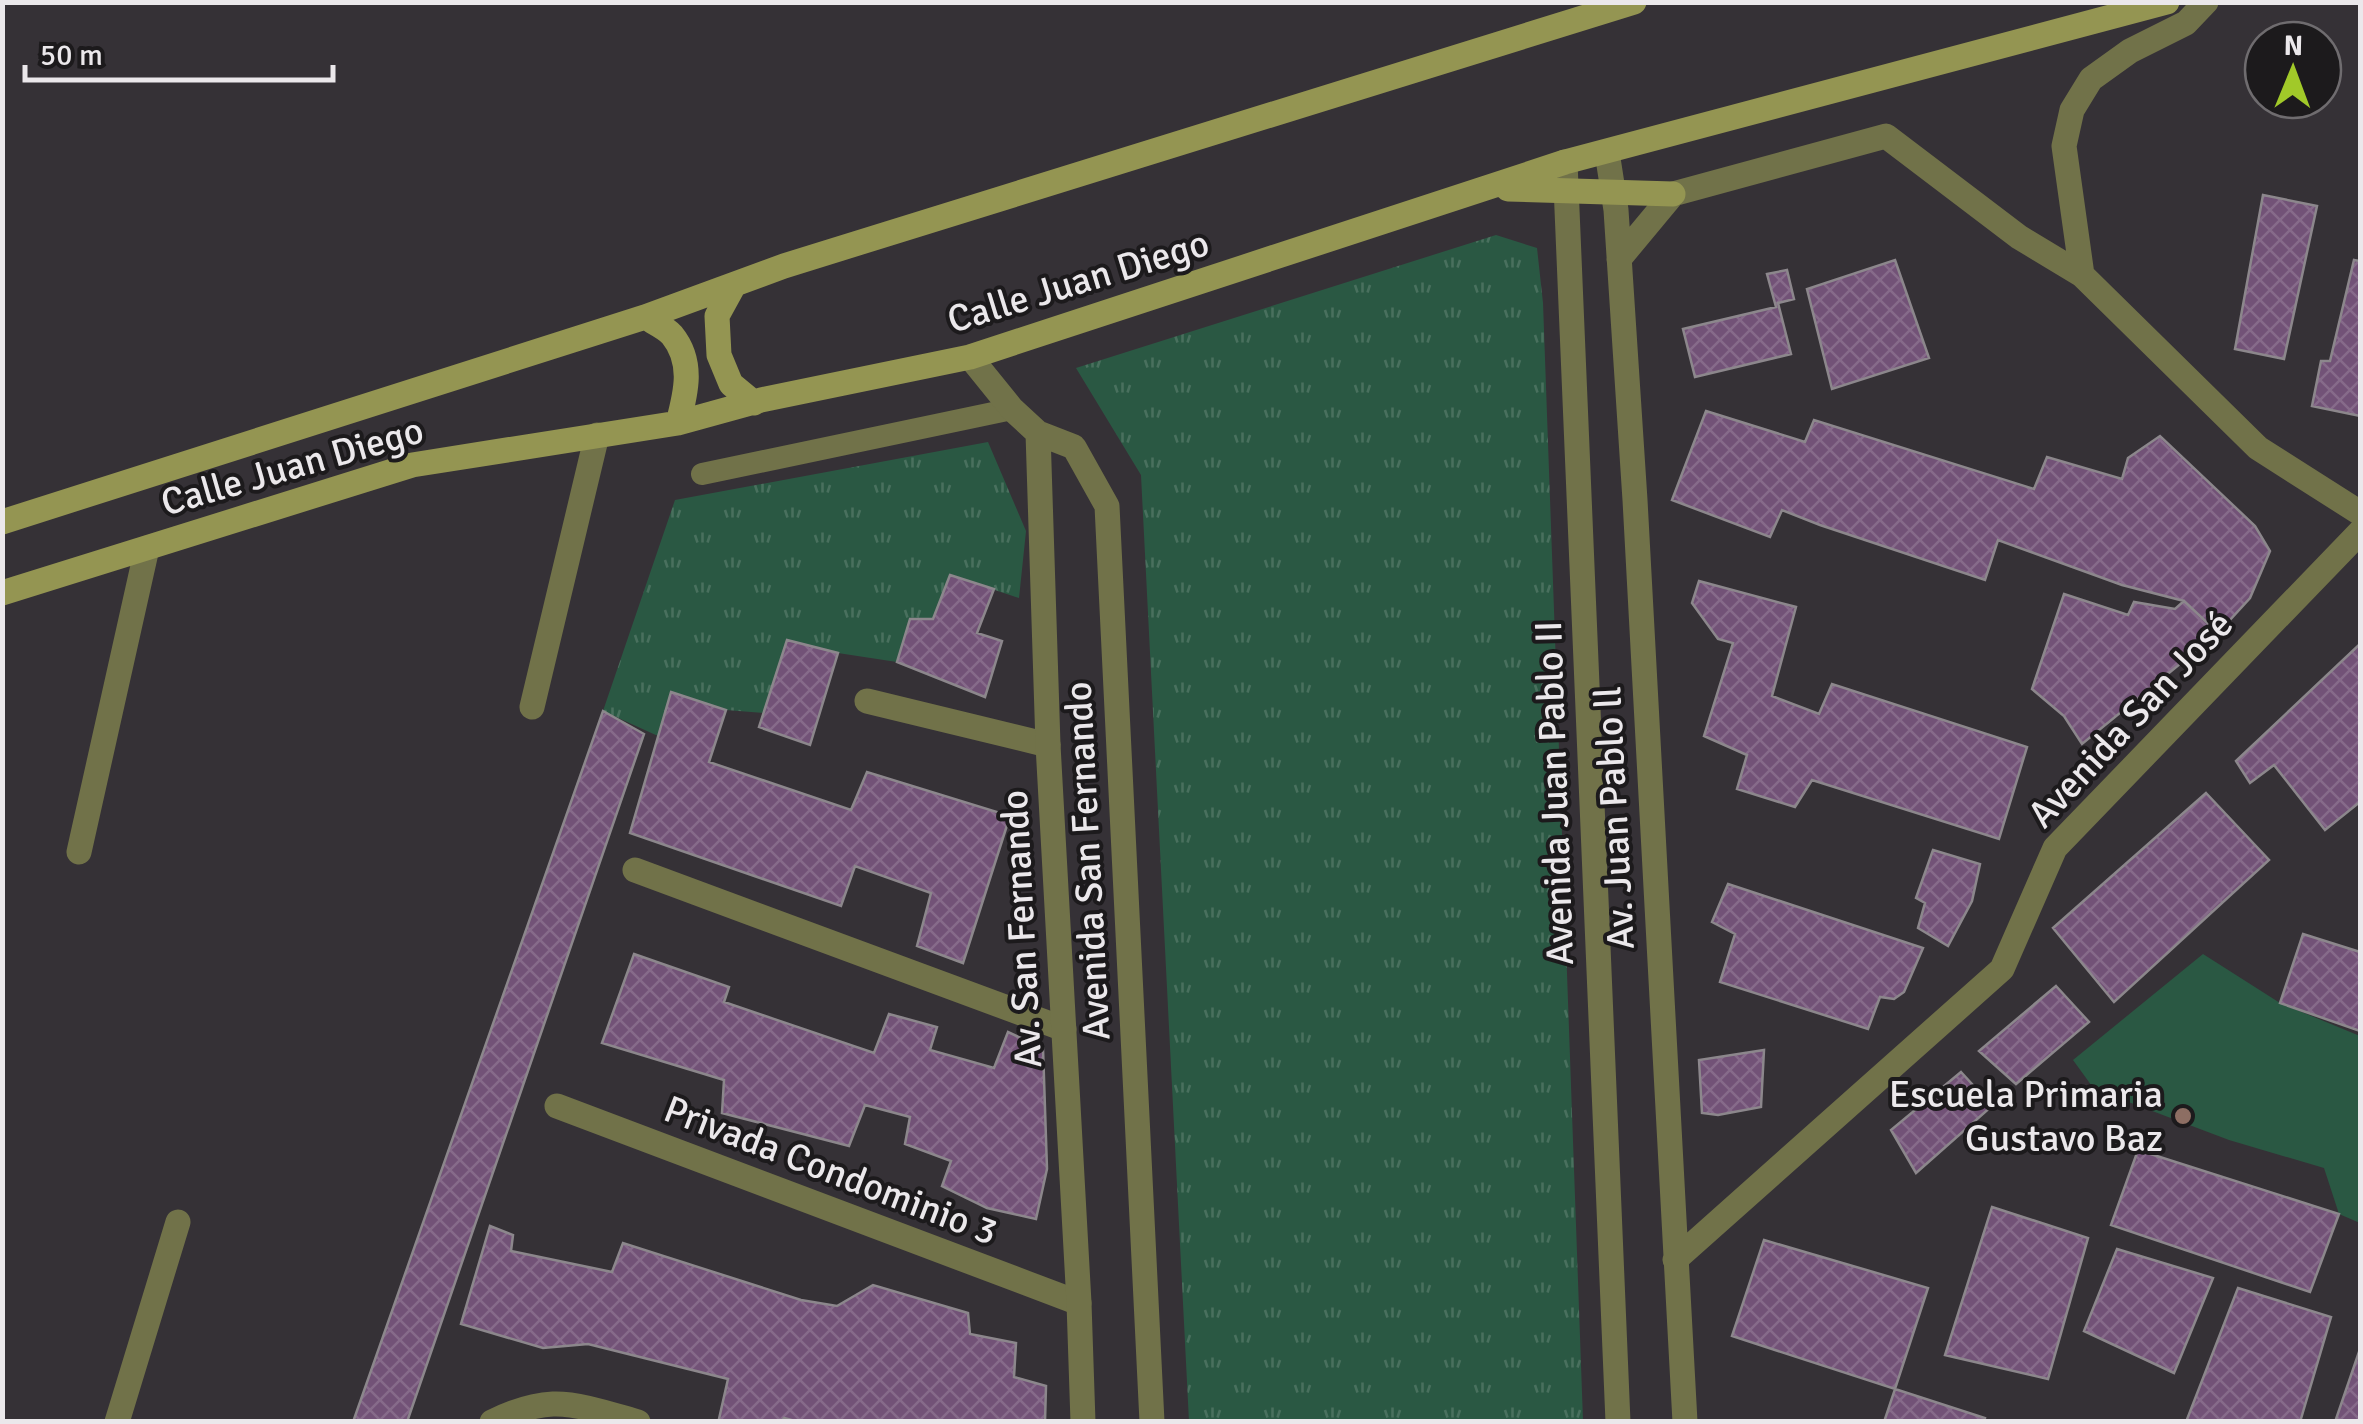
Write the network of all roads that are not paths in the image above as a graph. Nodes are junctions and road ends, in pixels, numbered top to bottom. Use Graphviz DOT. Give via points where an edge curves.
graph roads {
  1 [pos="1634,2"];
  2 [pos="2167,2"];
  3 [pos="2206,2"];
  4 [pos="1607,152"];
  5 [pos="1564,162"];
  6 [pos="1488,188"];
  7 [pos="1566,190"];
  8 [pos="1674,194"];
  9 [pos="1615,201"];
  10 [pos="1620,259"];
  11 [pos="2082,276"];
  12 [pos="734,285"];
  13 [pos="644,317"];
  14 [pos="970,356"];
  15 [pos="754,403"];
  16 [pos="1012,409"];
  17 [pos="678,423"];
  18 [pos="1038,433"];
  19 [pos="597,435"];
  20 [pos="702,474"];
  21 [pos="2360,513"];
  22 [pos="2,522"];
  23 [pos="2360,532"];
  24 [pos="147,548"];
  25 [pos="2,593"];
  26 [pos="867,701"];
  27 [pos="532,707"];
  28 [pos="1048,744"];
  29 [pos="79,852"];
  30 [pos="635,870"];
  31 [pos="1064,1029"];
  32 [pos="557,1106"];
  33 [pos="178,1222"];
  34 [pos="1676,1260"];
  35 [pos="1079,1303"];
  36 [pos="117,1422"];
  37 [pos="492,1422"];
  38 [pos="638,1422"];
  39 [pos="1083,1422"];
  40 [pos="1152,1422"];
  41 [pos="1618,1422"];
  42 [pos="1685,1422"];
  1 -- 12 [label="main road, Calle Juan Diego"];
  2 -- 4 [label="main road, Calle Juan Diego"];
  3 -- 11 [label="street" via="2186,23 2090,79 2072,110 2064,146"];
  4 -- 5 [label="main road, Calle Juan Diego"];
  4 -- 9 [label="street, Av. Juan Pablo ll"];
  5 -- 6 [label="main road, Calle Juan Diego"];
  5 -- 7 [label="street, Avenida Juan Pablo II"];
  6 -- 7 [label="main road"];
  6 -- 14 [label="main road, Calle Juan Diego"];
  7 -- 9 [label="main road"];
  7 -- 41 [label="street, Avenida Juan Pablo II"];
  8 -- 9 [label="main road"];
  8 -- 10 [label="street"];
  8 -- 11 [label="street" via="1886,136"];
  9 -- 10 [label="street, Av. Juan Pablo ll"];
  10 -- 34 [label="street, Av. Juan Pablo ll"];
  11 -- 21 [label="street" via="2258,448"];
  12 -- 13 [label="main road, Calle Juan Diego"];
  12 -- 15 [label="main road" via="716,316 718,355 731,384"];
  13 -- 17 [label="main road" via="671,334 686,362"];
  13 -- 22 [label="main road, Calle Juan Diego"];
  14 -- 15 [label="main road, Calle Juan Diego"];
  14 -- 16 [label="street, Avenida San Fernando"];
  15 -- 17 [label="main road, Calle Juan Diego"];
  16 -- 18 [label="street, Avenida San Fernando"];
  16 -- 20 [label="lane"];
  17 -- 19 [label="main road, Calle Juan Diego"];
  18 -- 28 [label="street, Av. San Fernando"];
  18 -- 40 [label="street, Avenida San Fernando" via="1074,447 1106,506"];
  19 -- 24 [label="main road, Calle Juan Diego" via="412,465"];
  19 -- 27 [label="street"];
  23 -- 34 [label="street, Avenida San José" via="2055,848 2002,968"];
  24 -- 25 [label="main road, Calle Juan Diego"];
  24 -- 29 [label="street"];
  26 -- 28 [label="street"];
  28 -- 31 [label="street, Av. San Fernando"];
  30 -- 31 [label="street"];
  31 -- 35 [label="street, Av. San Fernando"];
  32 -- 35 [label="street, Privada Condominio 3"];
  33 -- 36 [label="street"];
  34 -- 42 [label="street, Av. Juan Pablo ll"];
  35 -- 39 [label="street, Av. San Fernando"];
  37 -- 38 [label="street" via="553,1404"];
}
